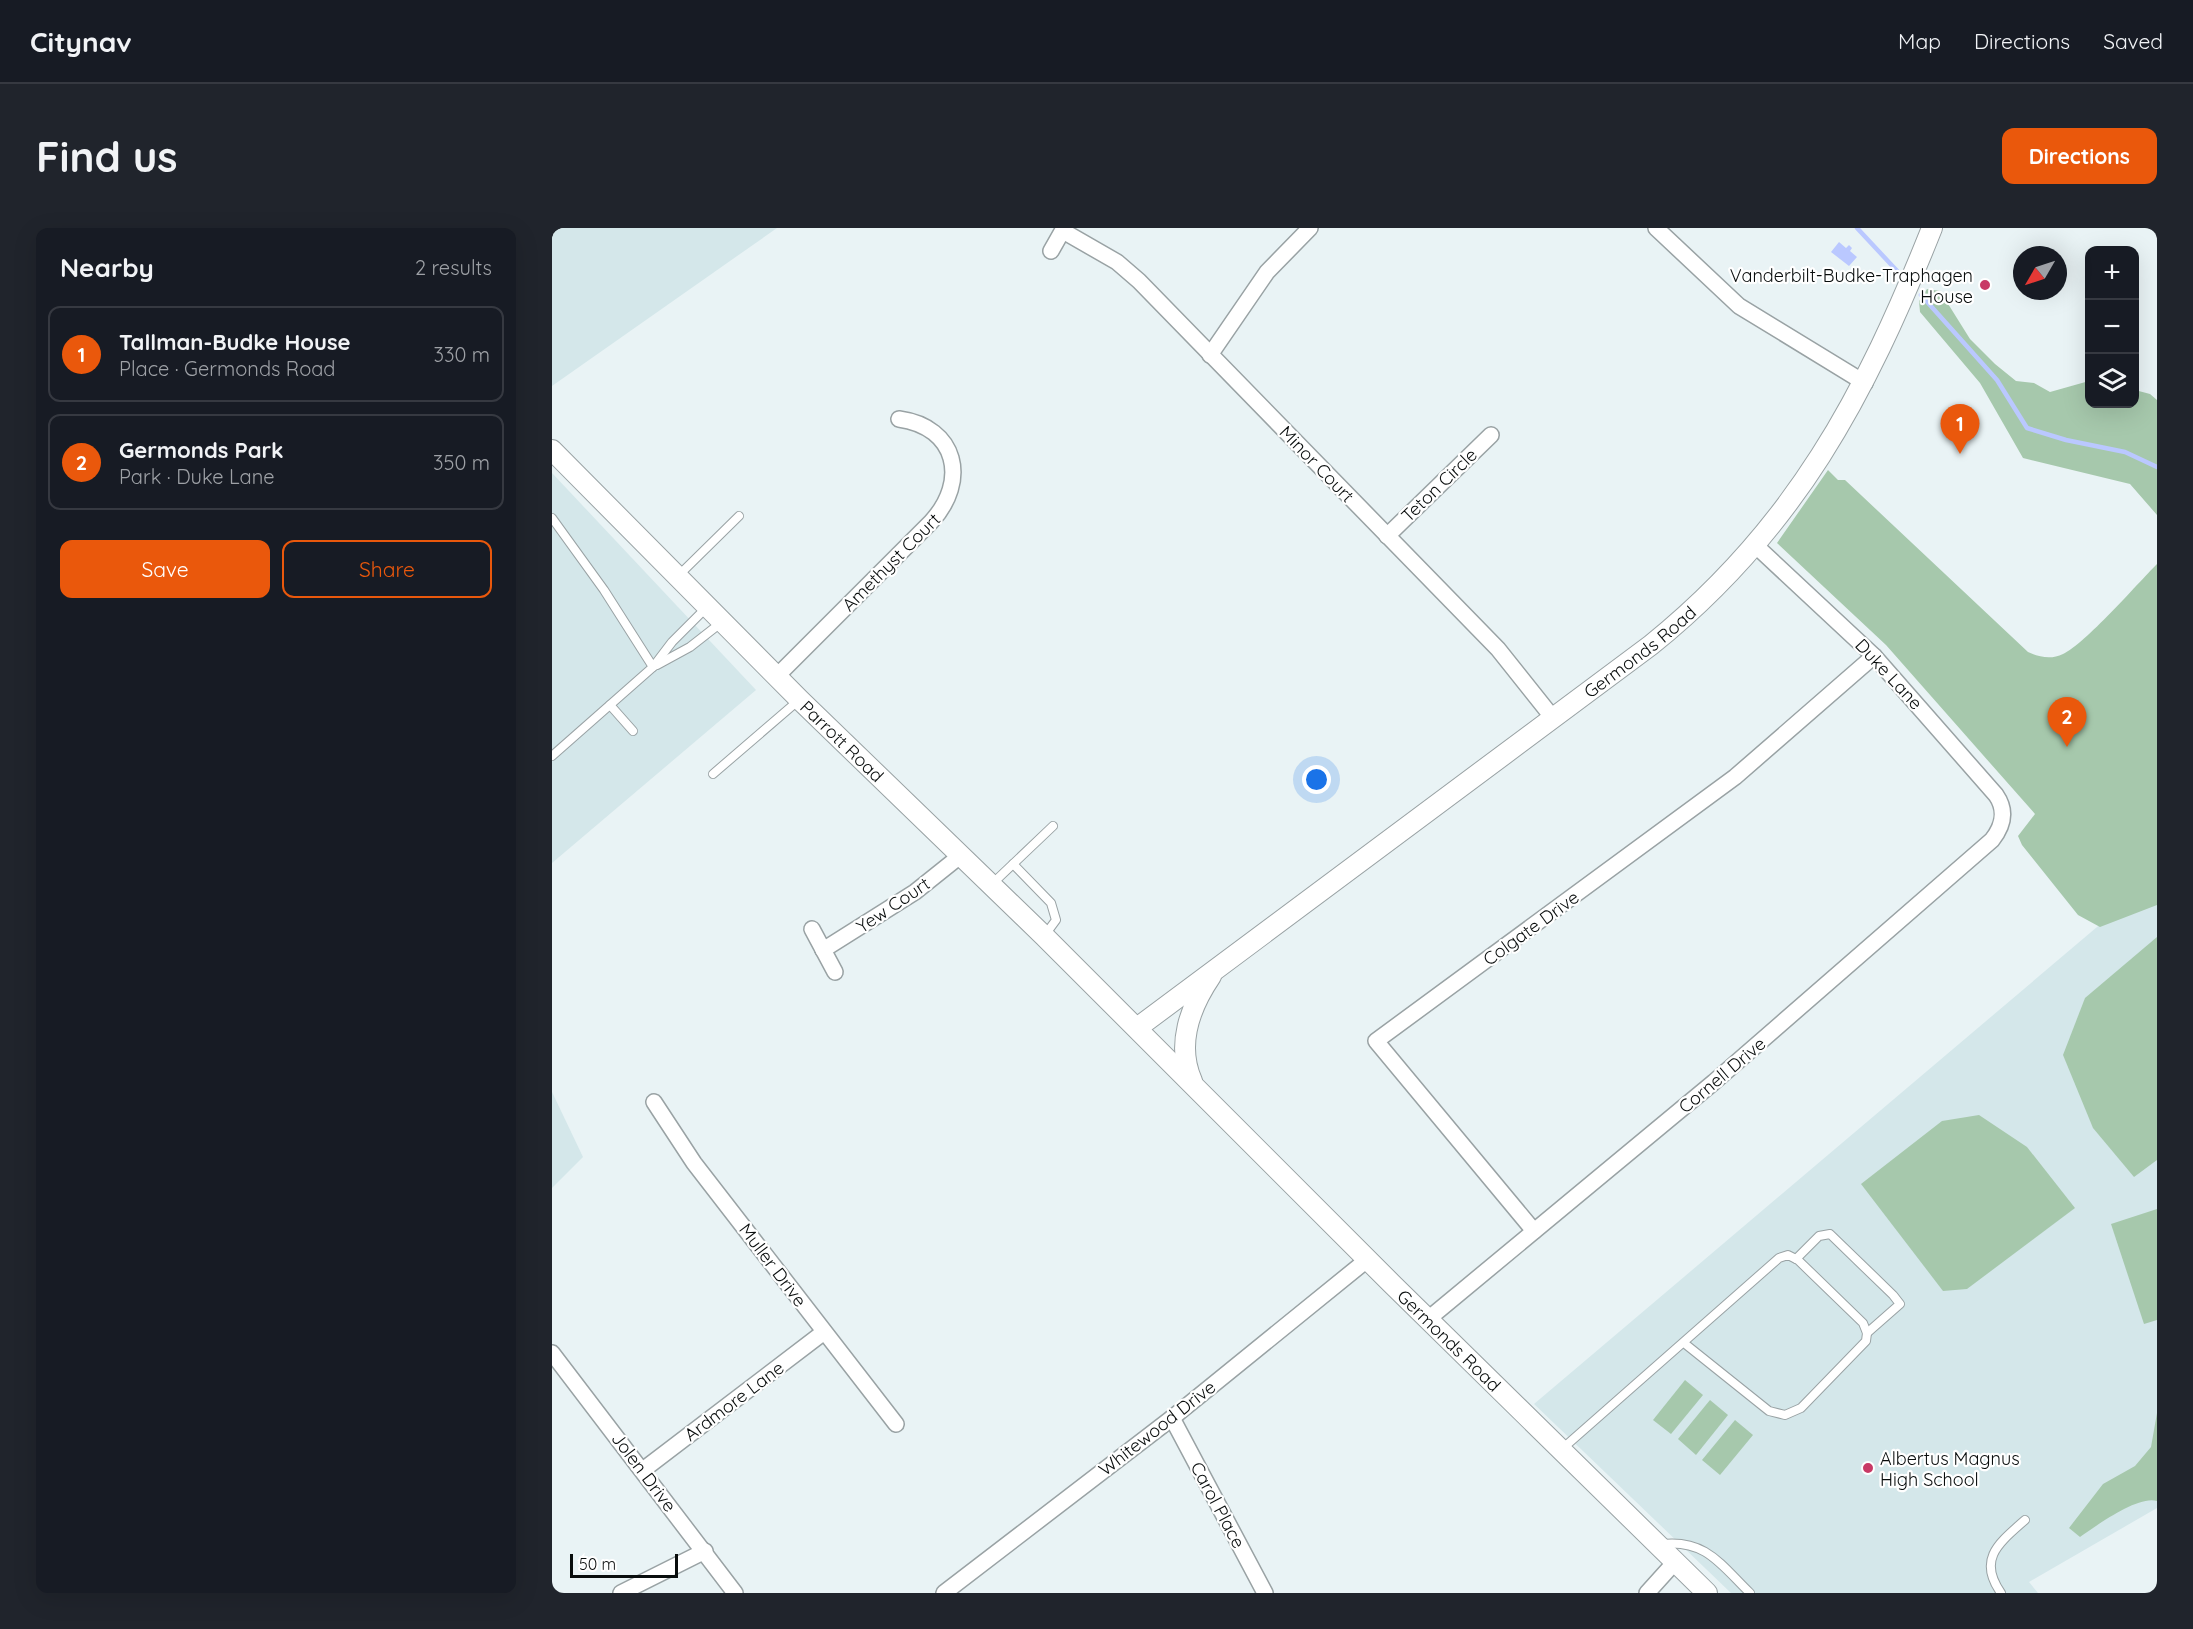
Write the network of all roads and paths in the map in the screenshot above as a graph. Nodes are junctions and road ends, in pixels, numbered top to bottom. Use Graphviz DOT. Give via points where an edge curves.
graph roads {
  1 [pos="1310,228"];
  2 [pos="1656,228"];
  3 [pos="1932,228"];
  4 [pos="1064,229"];
  5 [pos="1051,251"];
  6 [pos="1210,355"];
  7 [pos="1865,383"];
  8 [pos="899,418"];
  9 [pos="1491,435"];
  10 [pos="552,450"];
  11 [pos="739,516"];
  12 [pos="552,518"];
  13 [pos="1388,536"];
  14 [pos="1755,545"];
  15 [pos="678,576"];
  16 [pos="707,606"];
  17 [pos="722,622"];
  18 [pos="1874,656"];
  19 [pos="653,667"];
  20 [pos="777,676"];
  21 [pos="800,699"];
  22 [pos="610,705"];
  23 [pos="1553,718"];
  24 [pos="633,731"];
  25 [pos="552,756"];
  26 [pos="713,774"];
  27 [pos="2003,818"];
  28 [pos="1053,826"];
  29 [pos="960,856"];
  30 [pos="1013,864"];
  31 [pos="991,885"];
  32 [pos="812,929"];
  33 [pos="1044,936"];
  34 [pos="823,950"];
  35 [pos="1220,964"];
  36 [pos="835,972"];
  37 [pos="1137,1028"];
  38 [pos="1195,1086"];
  39 [pos="654,1102"];
  40 [pos="1534,1231"];
  41 [pos="1368,1259"];
  42 [pos="1796,1259"];
  43 [pos="1427,1320"];
  44 [pos="824,1332"];
  45 [pos="1868,1333"];
  46 [pos="1684,1343"];
  47 [pos="552,1353"];
  48 [pos="557,1369"];
  49 [pos="1172,1418"];
  50 [pos="896,1424"];
  51 [pos="1560,1450"];
  52 [pos="643,1470"];
  53 [pos="2025,1520"];
  54 [pos="1657,1545"];
  55 [pos="705,1551"];
  56 [pos="1675,1562"];
  57 [pos="1997,1592"];
  58 [pos="621,1593"];
  59 [pos="735,1593"];
  60 [pos="944,1593"];
  61 [pos="1265,1593"];
  62 [pos="1647,1593"];
  63 [pos="1707,1593"];
  64 [pos="1750,1593"];
  1 -- 6 [label="street" via="1267,272"];
  2 -- 7 [label="street" via="1738,306"];
  3 -- 7 [label="street, Germonds Road" via="1899,312"];
  4 -- 5 [label="street, Minor Court"];
  4 -- 6 [label="street, Minor Court" via="1124,268"];
  6 -- 13 [label="street, Minor Court"];
  7 -- 14 [label="street, Germonds Road" via="1822,454"];
  8 -- 20 [label="street, Amethyst Court" via="922,424 942,440 952,466 948,501"];
  9 -- 13 [label="street, Teton Circle"];
  10 -- 15 [label="street, Parrott Road"];
  11 -- 15 [label="lane"];
  12 -- 19 [label="lane"];
  13 -- 23 [label="street, Minor Court" via="1498,649"];
  14 -- 18 [label="street, Duke Lane"];
  14 -- 23 [label="street, Germonds Road" via="1716,588 1665,634"];
  15 -- 16 [label="street, Parrott Road"];
  16 -- 17 [label="street, Parrott Road"];
  16 -- 19 [label="lane"];
  17 -- 19 [label="lane" via="690,647"];
  17 -- 20 [label="street, Parrott Road"];
  18 -- 27 [label="street, Duke Lane" via="1996,795"];
  18 -- 40 [label="street, Colgate Drive" via="1735,777 1376,1041"];
  19 -- 22 [label="lane"];
  20 -- 21 [label="street, Parrott Road"];
  21 -- 26 [label="lane"];
  21 -- 29 [label="street, Parrott Road"];
  22 -- 24 [label="lane"];
  22 -- 25 [label="lane"];
  23 -- 35 [label="street, Germonds Road"];
  27 -- 40 [label="street, Cornell Drive" via="1992,840 1714,1082"];
  28 -- 30 [label="lane"];
  29 -- 31 [label="street, Parrott Road"];
  29 -- 34 [label="street, Yew Court" via="915,892"];
  30 -- 31 [label="lane"];
  30 -- 33 [label="lane" via="1051,903 1056,920"];
  31 -- 33 [label="street, Parrott Road"];
  32 -- 34 [label="street"];
  33 -- 37 [label="street, Parrott Road"];
  34 -- 36 [label="street"];
  35 -- 37 [label="street, Germonds Road"];
  35 -- 38 [label="street, Germonds Road" via="1198,998 1188,1025 1185,1061"];
  37 -- 38 [label="street, Germonds Road"];
  38 -- 41 [label="street, Germonds Road"];
  39 -- 44 [label="street, Muller Drive" via="694,1162"];
  40 -- 43 [label="street, Cornell Drive"];
  41 -- 43 [label="street, Germonds Road"];
  41 -- 49 [label="street, Whitewood Drive"];
  42 -- 45 [label="lane" via="1863,1323"];
  42 -- 45 [label="lane" via="1819,1236 1830,1234 1893,1295 1900,1304"];
  42 -- 46 [label="lane" via="1788,1255 1779,1258"];
  43 -- 51 [label="street, Germonds Road"];
  44 -- 50 [label="street, Muller Drive"];
  44 -- 52 [label="street, Ardmore Lane"];
  45 -- 46 [label="lane" via="1866,1341 1801,1408 1785,1415 1769,1411"];
  46 -- 51 [label="lane"];
  47 -- 48 [label="street, Jolen Drive"];
  48 -- 52 [label="street, Jolen Drive"];
  49 -- 60 [label="street, Whitewood Drive"];
  49 -- 61 [label="street, Carol Place"];
  51 -- 54 [label="street, Germonds Road"];
  52 -- 55 [label="street, Jolen Drive"];
  53 -- 57 [label="lane" via="1997,1547 1990,1562"];
  54 -- 56 [label="street, Germonds Road"];
  54 -- 64 [label="lane" via="1684,1543 1704,1550"];
  55 -- 58 [label="street"];
  55 -- 59 [label="street, Jolen Drive"];
  56 -- 62 [label="street"];
  56 -- 63 [label="street, Germonds Road"];
}
